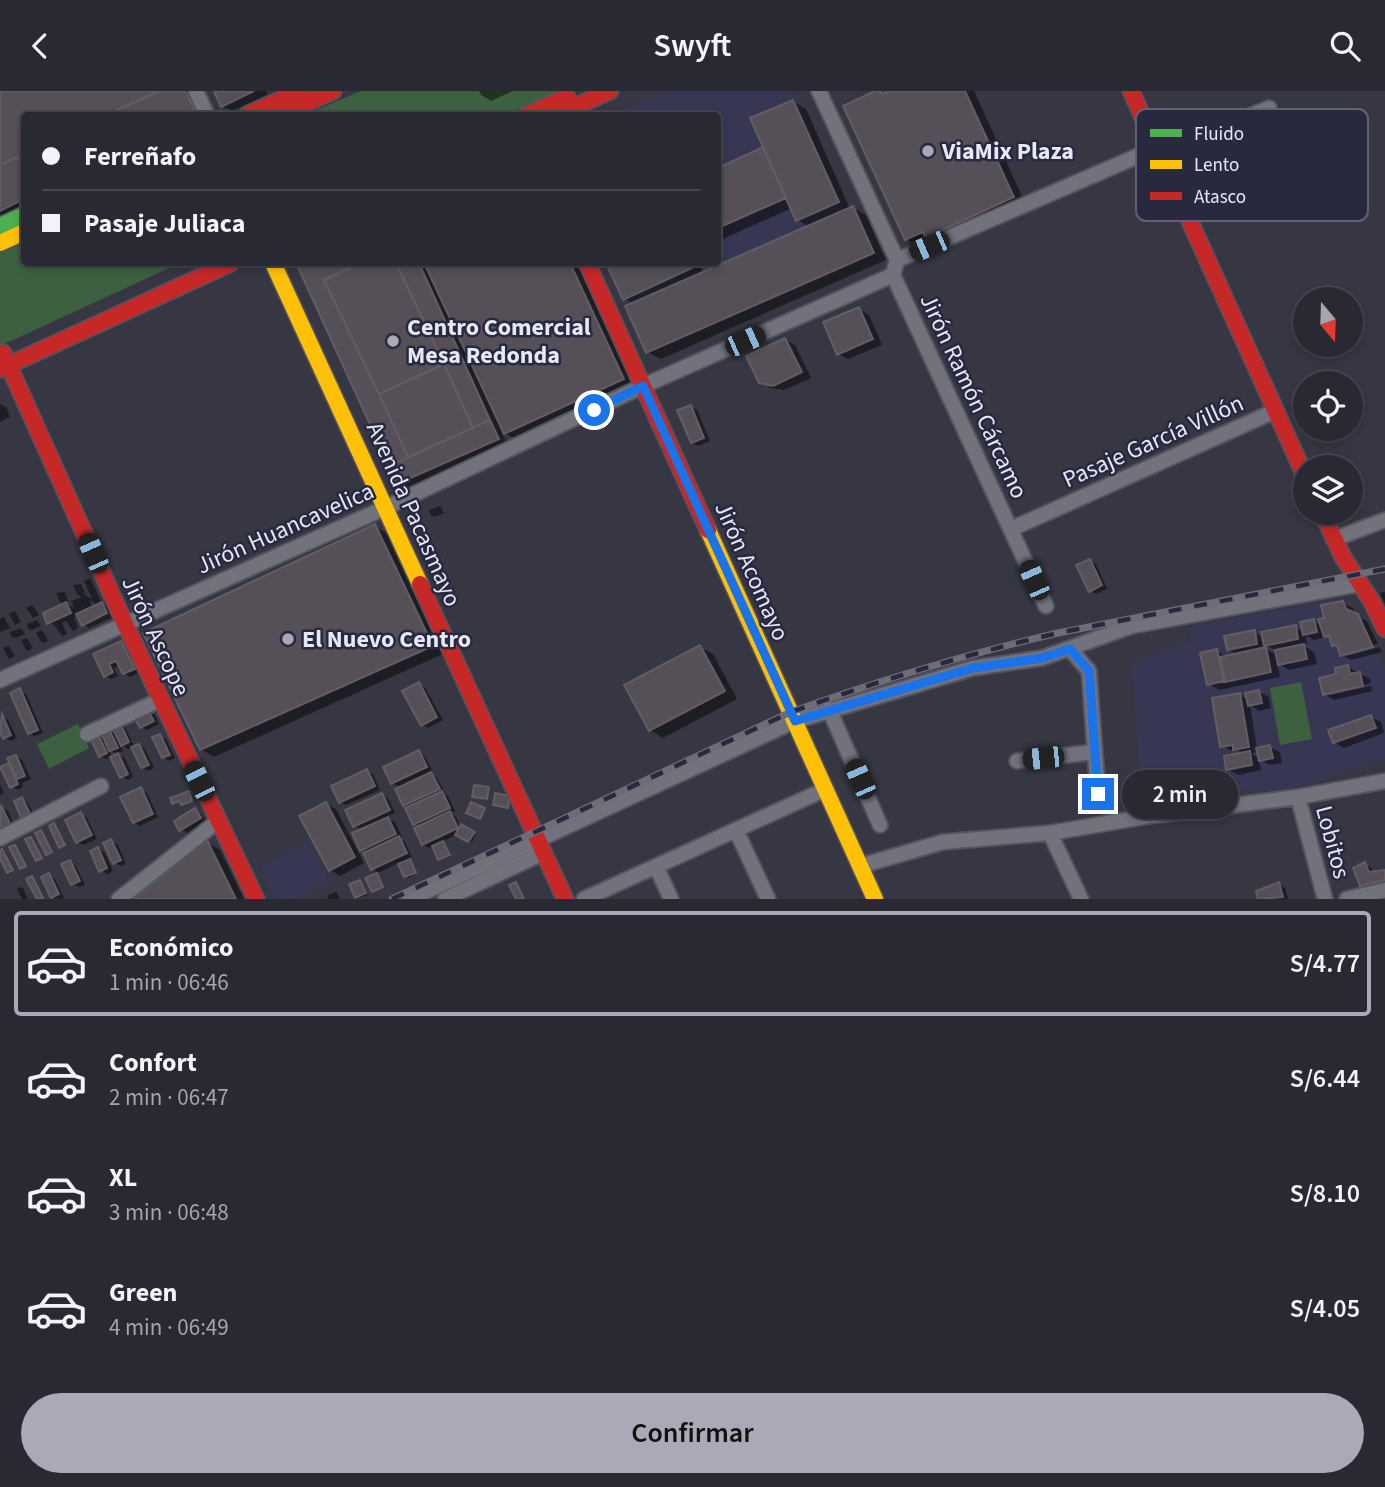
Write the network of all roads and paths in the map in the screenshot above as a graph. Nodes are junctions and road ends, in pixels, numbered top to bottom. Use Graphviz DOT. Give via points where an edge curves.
graph roads {
  1 [pos="196,91"];
  2 [pos="301,91"];
  3 [pos="333,91"];
  4 [pos="581,91"];
  5 [pos="610,91"];
  6 [pos="819,91"];
  7 [pos="1131,91"];
  8 [pos="1139,109"];
  9 [pos="206,112"];
  10 [pos="254,112"];
  11 [pos="286,112"];
  12 [pos="534,112"];
  13 [pos="563,112"];
  14 [pos="1136,157"];
  15 [pos="21,216"];
  16 [pos="1189,221"];
  17 [pos="0,226"];
  18 [pos="21,233"];
  19 [pos="0,243"];
  20 [pos="897,260"];
  21 [pos="193,266"];
  22 [pos="224,266"];
  23 [pos="275,266"];
  24 [pos="588,266"];
  25 [pos="893,275"];
  26 [pos="3,360"];
  27 [pos="643,386"];
  28 [pos="1275,411"];
  29 [pos="1295,455"];
  30 [pos="387,507"];
  31 [pos="1385,520"];
  32 [pos="1328,525"];
  33 [pos="1011,529"];
  34 [pos="1334,539"];
  35 [pos="1360,584"];
  36 [pos="1046,605"];
  37 [pos="125,624"];
  38 [pos="1385,629"];
  39 [pos="1070,649"];
  40 [pos="0,680"];
  41 [pos="160,700"];
  42 [pos="829,709"];
  43 [pos="795,721"];
  44 [pos="88,734"];
  45 [pos="1094,752"];
  46 [pos="1017,761"];
  47 [pos="1385,781"];
  48 [pos="101,786"];
  49 [pos="826,789"];
  50 [pos="1098,794"];
  51 [pos="1297,797"];
  52 [pos="218,821"];
  53 [pos="880,825"];
  54 [pos="736,830"];
  55 [pos="1050,833"];
  56 [pos="0,838"];
  57 [pos="540,846"];
  58 [pos="656,866"];
  59 [pos="860,866"];
  60 [pos="1385,890"];
  61 [pos="560,897"];
  62 [pos="119,899"];
  63 [pos="256,899"];
  64 [pos="410,899"];
  65 [pos="445,899"];
  66 [pos="584,899"];
  67 [pos="671,899"];
  68 [pos="768,899"];
  69 [pos="874,899"];
  70 [pos="1081,899"];
  71 [pos="1325,899"];
  72 [pos="1347,899"];
  1 -- 9 [label="street"];
  2 -- 10 [label="street"];
  3 -- 11 [label="street"];
  4 -- 12 [label="street"];
  5 -- 13 [label="street"];
  6 -- 20 [label="street"];
  7 -- 8 [label="street"];
  14 -- 20 [label="street"];
  15 -- 17 [label="street"];
  16 -- 28 [label="street"];
  18 -- 19 [label="street"];
  20 -- 25 [label="street, Jirón Ramón Cárcamo"];
  21 -- 26 [label="street"];
  22 -- 26 [label="street"];
  23 -- 30 [label="street, Avenida Pacasmayo"];
  24 -- 27 [label="street, Jirón Acomayo"];
  25 -- 27 [label="street, Jirón Huancavelica"];
  25 -- 33 [label="street, Jirón Ramón Cárcamo"];
  26 -- 37 [label="street, Jirón Ascope"];
  27 -- 30 [label="street, Jirón Huancavelica"];
  27 -- 43 [label="street, Jirón Acomayo"];
  28 -- 29 [label="street"];
  28 -- 33 [label="street, Pasaje García Villón"];
  30 -- 37 [label="street, Jirón Huancavelica"];
  30 -- 57 [label="street, Avenida Pacasmayo"];
  31 -- 34 [label="street"];
  32 -- 34 [label="street"];
  33 -- 36 [label="street, Jirón Ramón Cárcamo"];
  34 -- 35 [label="street"];
  35 -- 38 [label="street"];
  35 -- 39 [label="street" via="1164,618"];
  37 -- 40 [label="street, Jirón Huancavelica"];
  37 -- 41 [label="street, Jirón Ascope"];
  39 -- 42 [label="street" via="973,668"];
  39 -- 45 [label="street" via="1089,671"];
  41 -- 44 [label="street"];
  41 -- 52 [label="street, Jirón Ascope"];
  42 -- 43 [label="street"];
  42 -- 53 [label="street"];
  43 -- 49 [label="street, Jirón Acomayo"];
  43 -- 57 [label="street"];
  45 -- 46 [label="street"];
  45 -- 50 [label="street"];
  47 -- 51 [label="street"];
  48 -- 56 [label="street"];
  49 -- 54 [label="street"];
  49 -- 59 [label="street, Jirón Acomayo"];
  51 -- 55 [label="street"];
  51 -- 71 [label="street, Lobitos"];
  52 -- 62 [label="street"];
  52 -- 63 [label="street, Jirón Ascope"];
  54 -- 58 [label="street"];
  54 -- 68 [label="street"];
  55 -- 59 [label="street" via="943,842"];
  55 -- 70 [label="street"];
  57 -- 61 [label="street, Avenida Pacasmayo"];
  57 -- 64 [label="street"];
  57 -- 65 [label="street"];
  58 -- 66 [label="street"];
  58 -- 67 [label="street"];
  59 -- 69 [label="street, Jirón Acomayo"];
  60 -- 72 [label="street"];
}
